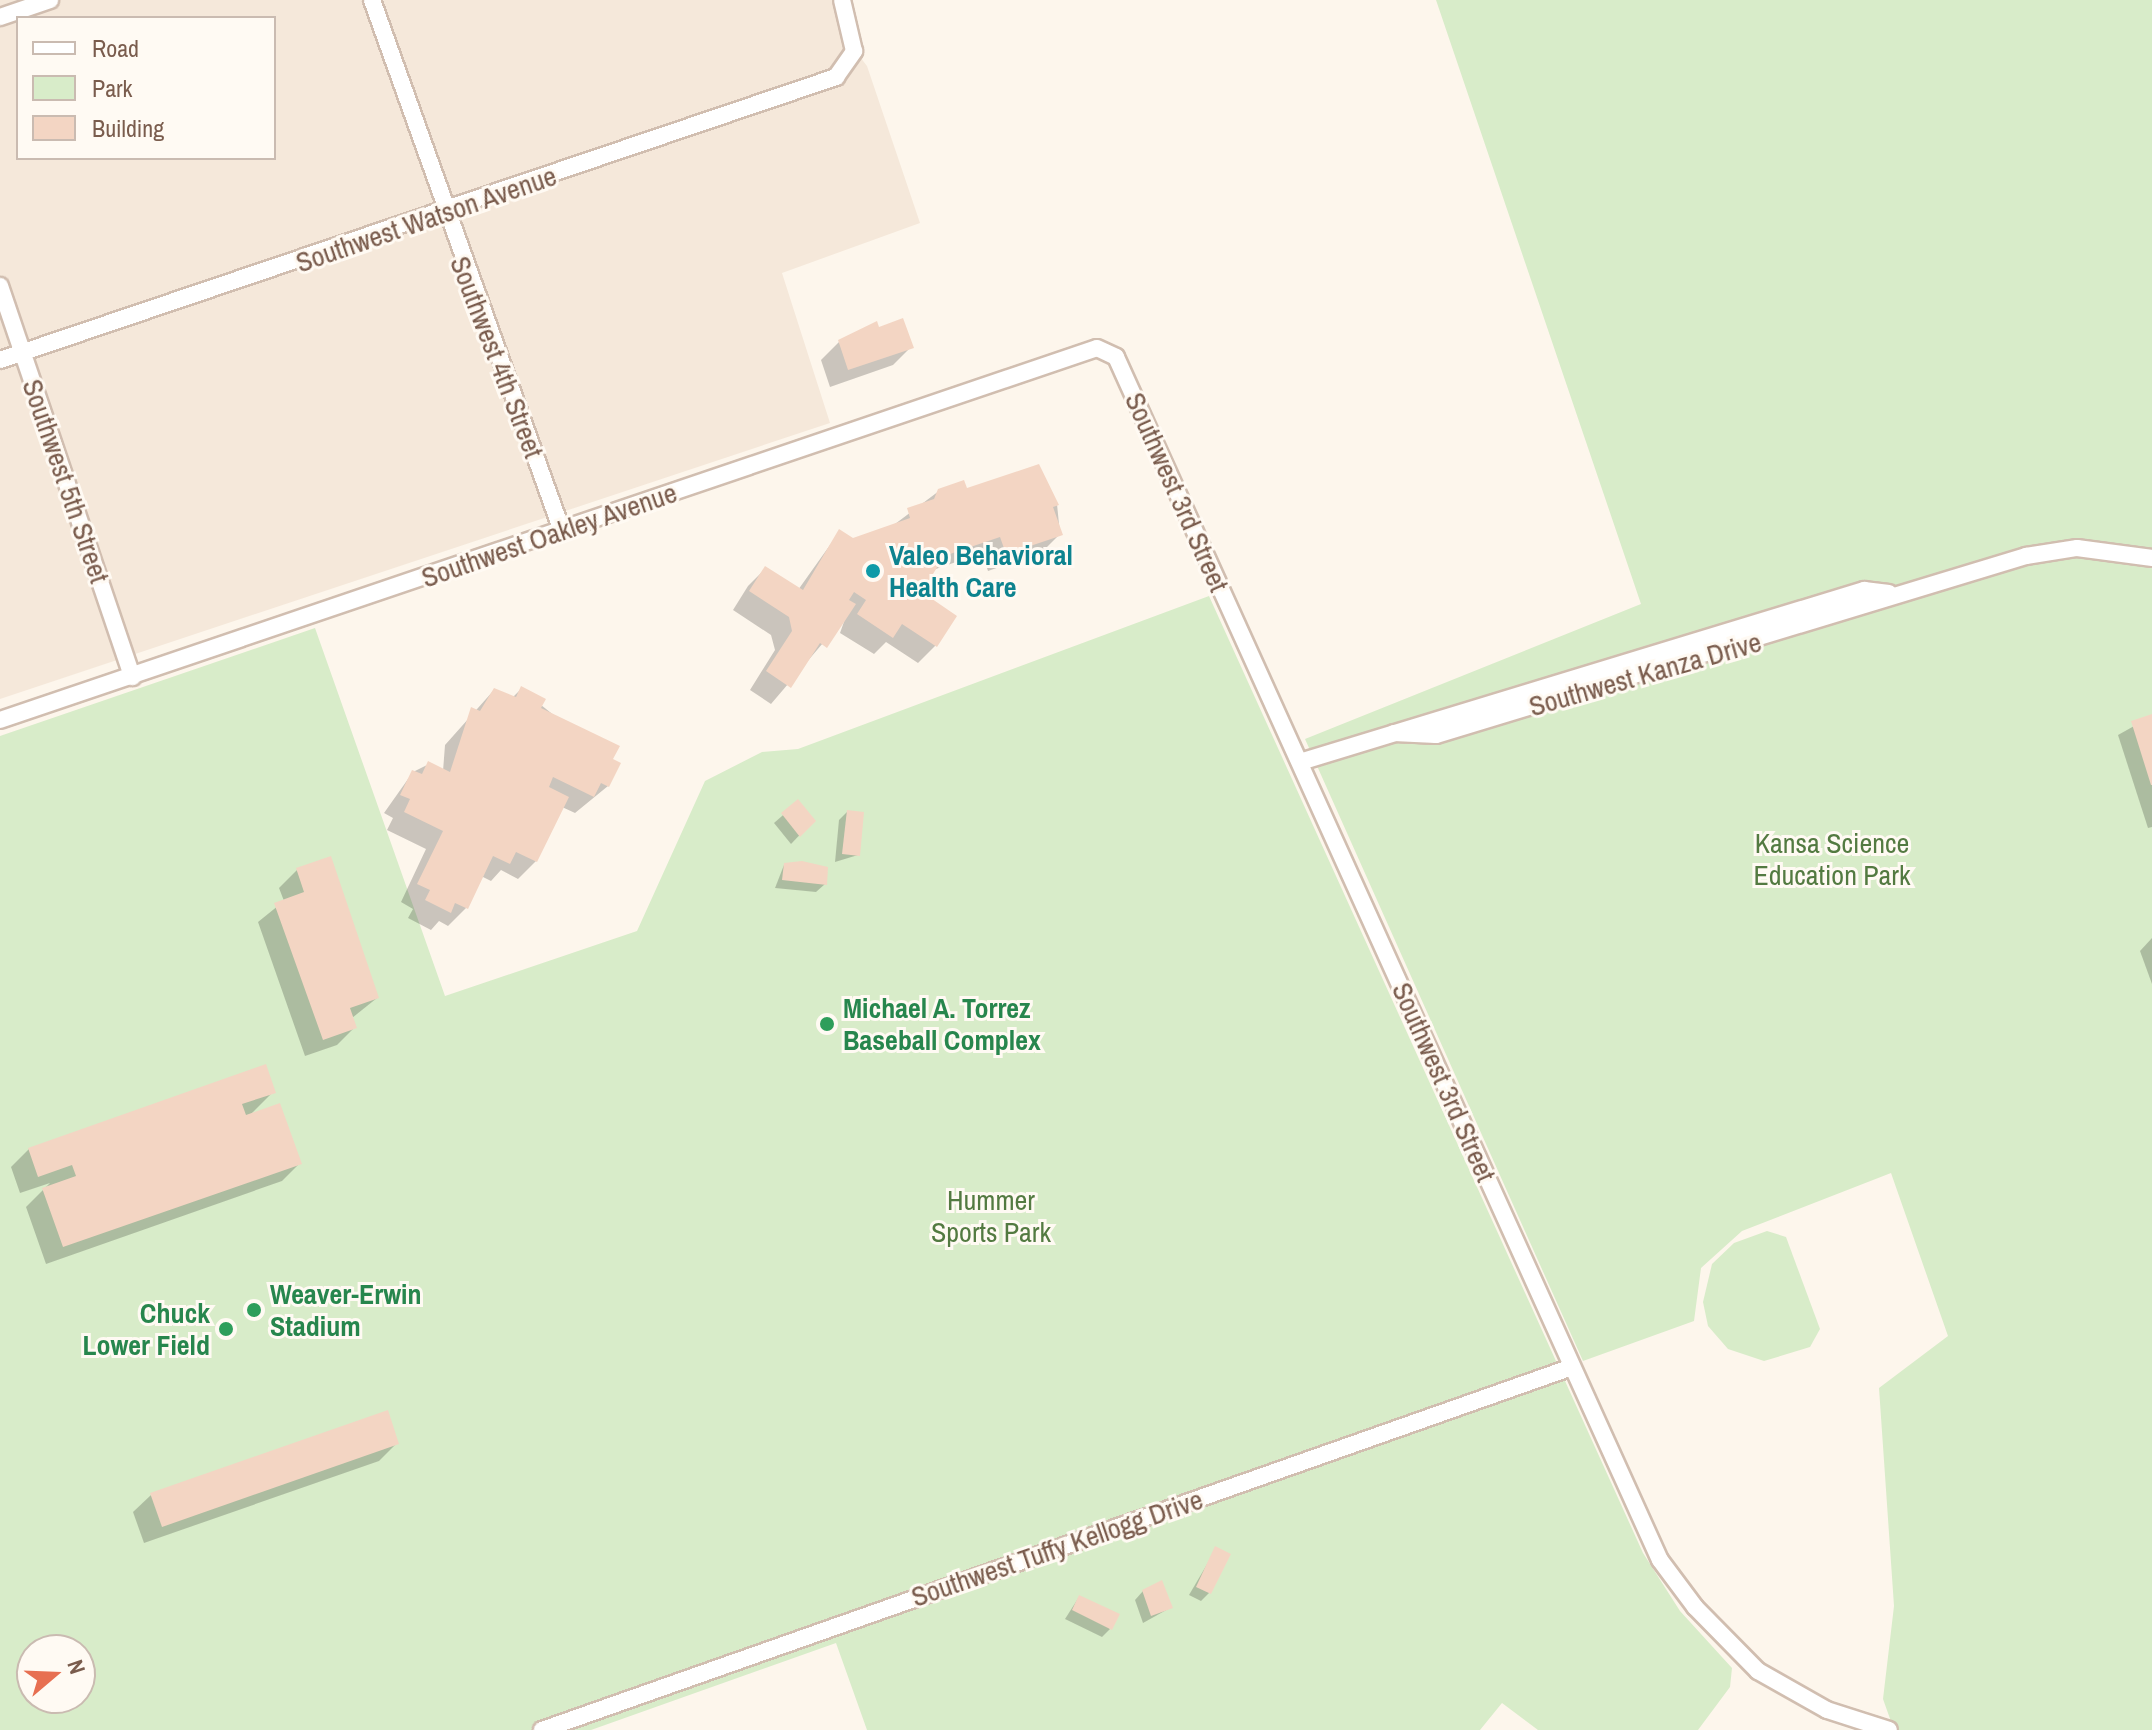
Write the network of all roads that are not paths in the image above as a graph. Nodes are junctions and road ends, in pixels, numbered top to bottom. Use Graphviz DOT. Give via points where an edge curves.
graph roads {
  1 [pos="50,0"];
  2 [pos="372,0"];
  3 [pos="842,0"];
  4 [pos="0,17"];
  5 [pos="444,214"];
  6 [pos="0,286"];
  7 [pos="1097,348"];
  8 [pos="22,353"];
  9 [pos="0,360"];
  10 [pos="562,531"];
  11 [pos="2152,558"];
  12 [pos="132,677"];
  13 [pos="0,720"];
  14 [pos="1300,762"];
  15 [pos="1572,1367"];
  16 [pos="542,1730"];
  17 [pos="1889,1730"];
  1 -- 4 [label="street"];
  2 -- 5 [label="street, Southwest 4th Street"];
  3 -- 5 [label="street, Southwest Watson Avenue" via="854,43 848,66 836,77"];
  5 -- 8 [label="street, Southwest Watson Avenue"];
  5 -- 10 [label="street, Southwest 4th Street"];
  6 -- 8 [label="street, Southwest 5th Street"];
  7 -- 10 [label="street, Southwest Oakley Avenue"];
  7 -- 14 [label="street, Southwest 3rd Street" via="1116,357"];
  8 -- 9 [label="street, Southwest Watson Avenue"];
  8 -- 12 [label="street, Southwest 5th Street"];
  10 -- 12 [label="street, Southwest Oakley Avenue"];
  11 -- 14 [label="street, Southwest Kanza Drive" via="2077,548 1889,593 1864,590"];
  12 -- 13 [label="street, Southwest Oakley Avenue"];
  14 -- 15 [label="street, Southwest 3rd Street"];
  15 -- 16 [label="street, Southwest Tuffy Kellogg Drive"];
  15 -- 17 [label="street, Southwest 3rd Street" via="1660,1560 1695,1607 1758,1671 1827,1710"];
}
